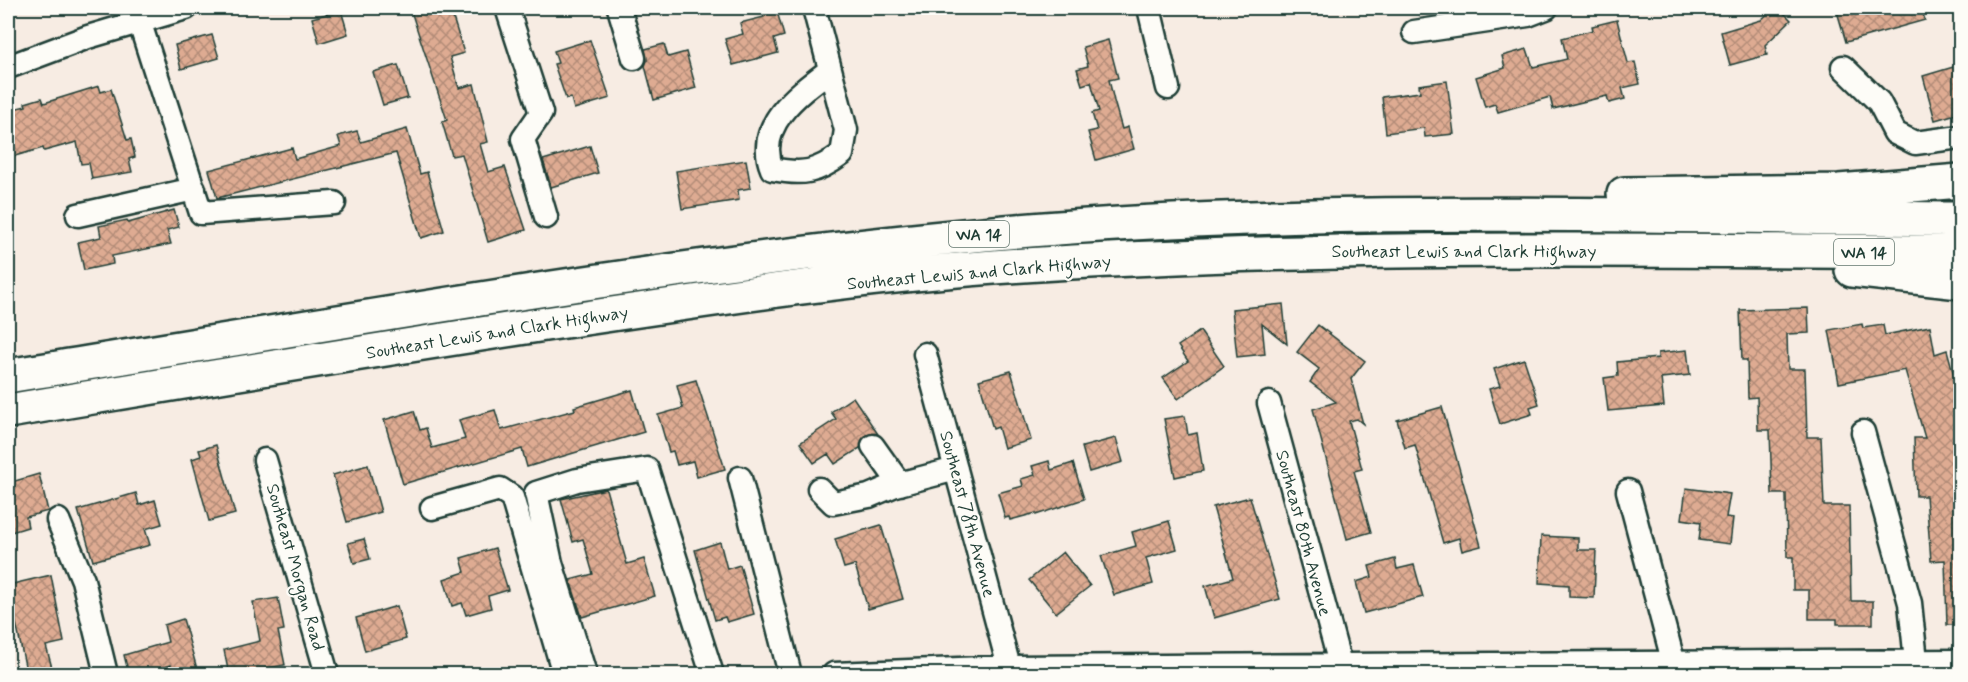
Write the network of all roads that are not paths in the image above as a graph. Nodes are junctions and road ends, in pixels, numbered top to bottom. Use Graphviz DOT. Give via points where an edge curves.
graph roads {
  1 [pos="186,8"];
  2 [pos="507,8"];
  3 [pos="619,8"];
  4 [pos="814,8"];
  5 [pos="1149,8"];
  6 [pos="1546,8"];
  7 [pos="137,14"];
  8 [pos="1414,32"];
  9 [pos="634,58"];
  10 [pos="8,67"];
  11 [pos="1842,67"];
  12 [pos="830,70"];
  13 [pos="1168,88"];
  14 [pos="1960,137"];
  15 [pos="1960,181"];
  16 [pos="194,189"];
  17 [pos="334,203"];
  18 [pos="78,215"];
  19 [pos="1436,216"];
  20 [pos="546,217"];
  21 [pos="1960,219"];
  22 [pos="1768,251"];
  23 [pos="1960,252"];
  24 [pos="1960,282"];
  25 [pos="925,354"];
  26 [pos="8,376"];
  27 [pos="1269,403"];
  28 [pos="8,411"];
  29 [pos="1863,432"];
  30 [pos="873,446"];
  31 [pos="265,460"];
  32 [pos="956,469"];
  33 [pos="740,478"];
  34 [pos="900,484"];
  35 [pos="819,489"];
  36 [pos="1628,491"];
  37 [pos="432,508"];
  38 [pos="58,520"];
  39 [pos="1916,661"];
  40 [pos="1960,661"];
  41 [pos="1340,663"];
  42 [pos="1674,664"];
  43 [pos="1784,669"];
  44 [pos="1465,670"];
  45 [pos="1009,671"];
  46 [pos="106,675"];
  47 [pos="327,675"];
  48 [pos="564,675"];
  49 [pos="585,675"];
  50 [pos="712,675"];
  51 [pos="790,675"];
  52 [pos="834,675"];
  1 -- 7 [label="street"];
  2 -- 20 [label="street" via="541,113 523,139"];
  3 -- 9 [label="street"];
  4 -- 12 [label="street"];
  5 -- 13 [label="street"];
  6 -- 8 [label="street" via="1528,15"];
  7 -- 10 [label="street"];
  7 -- 16 [label="street"];
  11 -- 14 [label="street" via="1879,102 1895,133 1915,143"];
  12 -- 12 [label="street" via="794,98 775,120 766,154 772,169 797,173 815,170 842,154 846,130"];
  15 -- 19 [label="highway" via="1817,191 1544,195"];
  16 -- 17 [label="street" via="201,213"];
  16 -- 18 [label="street"];
  19 -- 21 [label="highway, Southeast Lewis and Clark Highway / WA 14"];
  19 -- 26 [label="highway, Southeast Lewis and Clark Highway / WA 14" via="1246,218 1102,225 985,233 726,262"];
  22 -- 23 [label="highway, Southeast Lewis and Clark Highway / WA 14"];
  22 -- 24 [label="highway" via="1860,271"];
  22 -- 28 [label="highway, Southeast Lewis and Clark Highway / WA 14" via="1254,252 989,267 717,298"];
  25 -- 32 [label="street, Southeast 78th Avenue"];
  27 -- 41 [label="street, Southeast 80th Avenue"];
  29 -- 39 [label="street" via="1910,603"];
  30 -- 34 [label="street"];
  31 -- 47 [label="street, Southeast Morgan Road"];
  32 -- 34 [label="street"];
  32 -- 45 [label="street, Southeast 78th Avenue"];
  33 -- 51 [label="street"];
  34 -- 35 [label="street" via="833,503"];
  36 -- 42 [label="street"];
  37 -- 48 [label="street" via="500,489 512,497"];
  38 -- 46 [label="street" via="83,580"];
  39 -- 40 [label="street"];
  39 -- 43 [label="street"];
  41 -- 44 [label="street"];
  41 -- 45 [label="street"];
  42 -- 43 [label="street"];
  42 -- 44 [label="street"];
  45 -- 52 [label="street"];
  49 -- 50 [label="street" via="551,563 536,493 577,480 647,469"];
}
